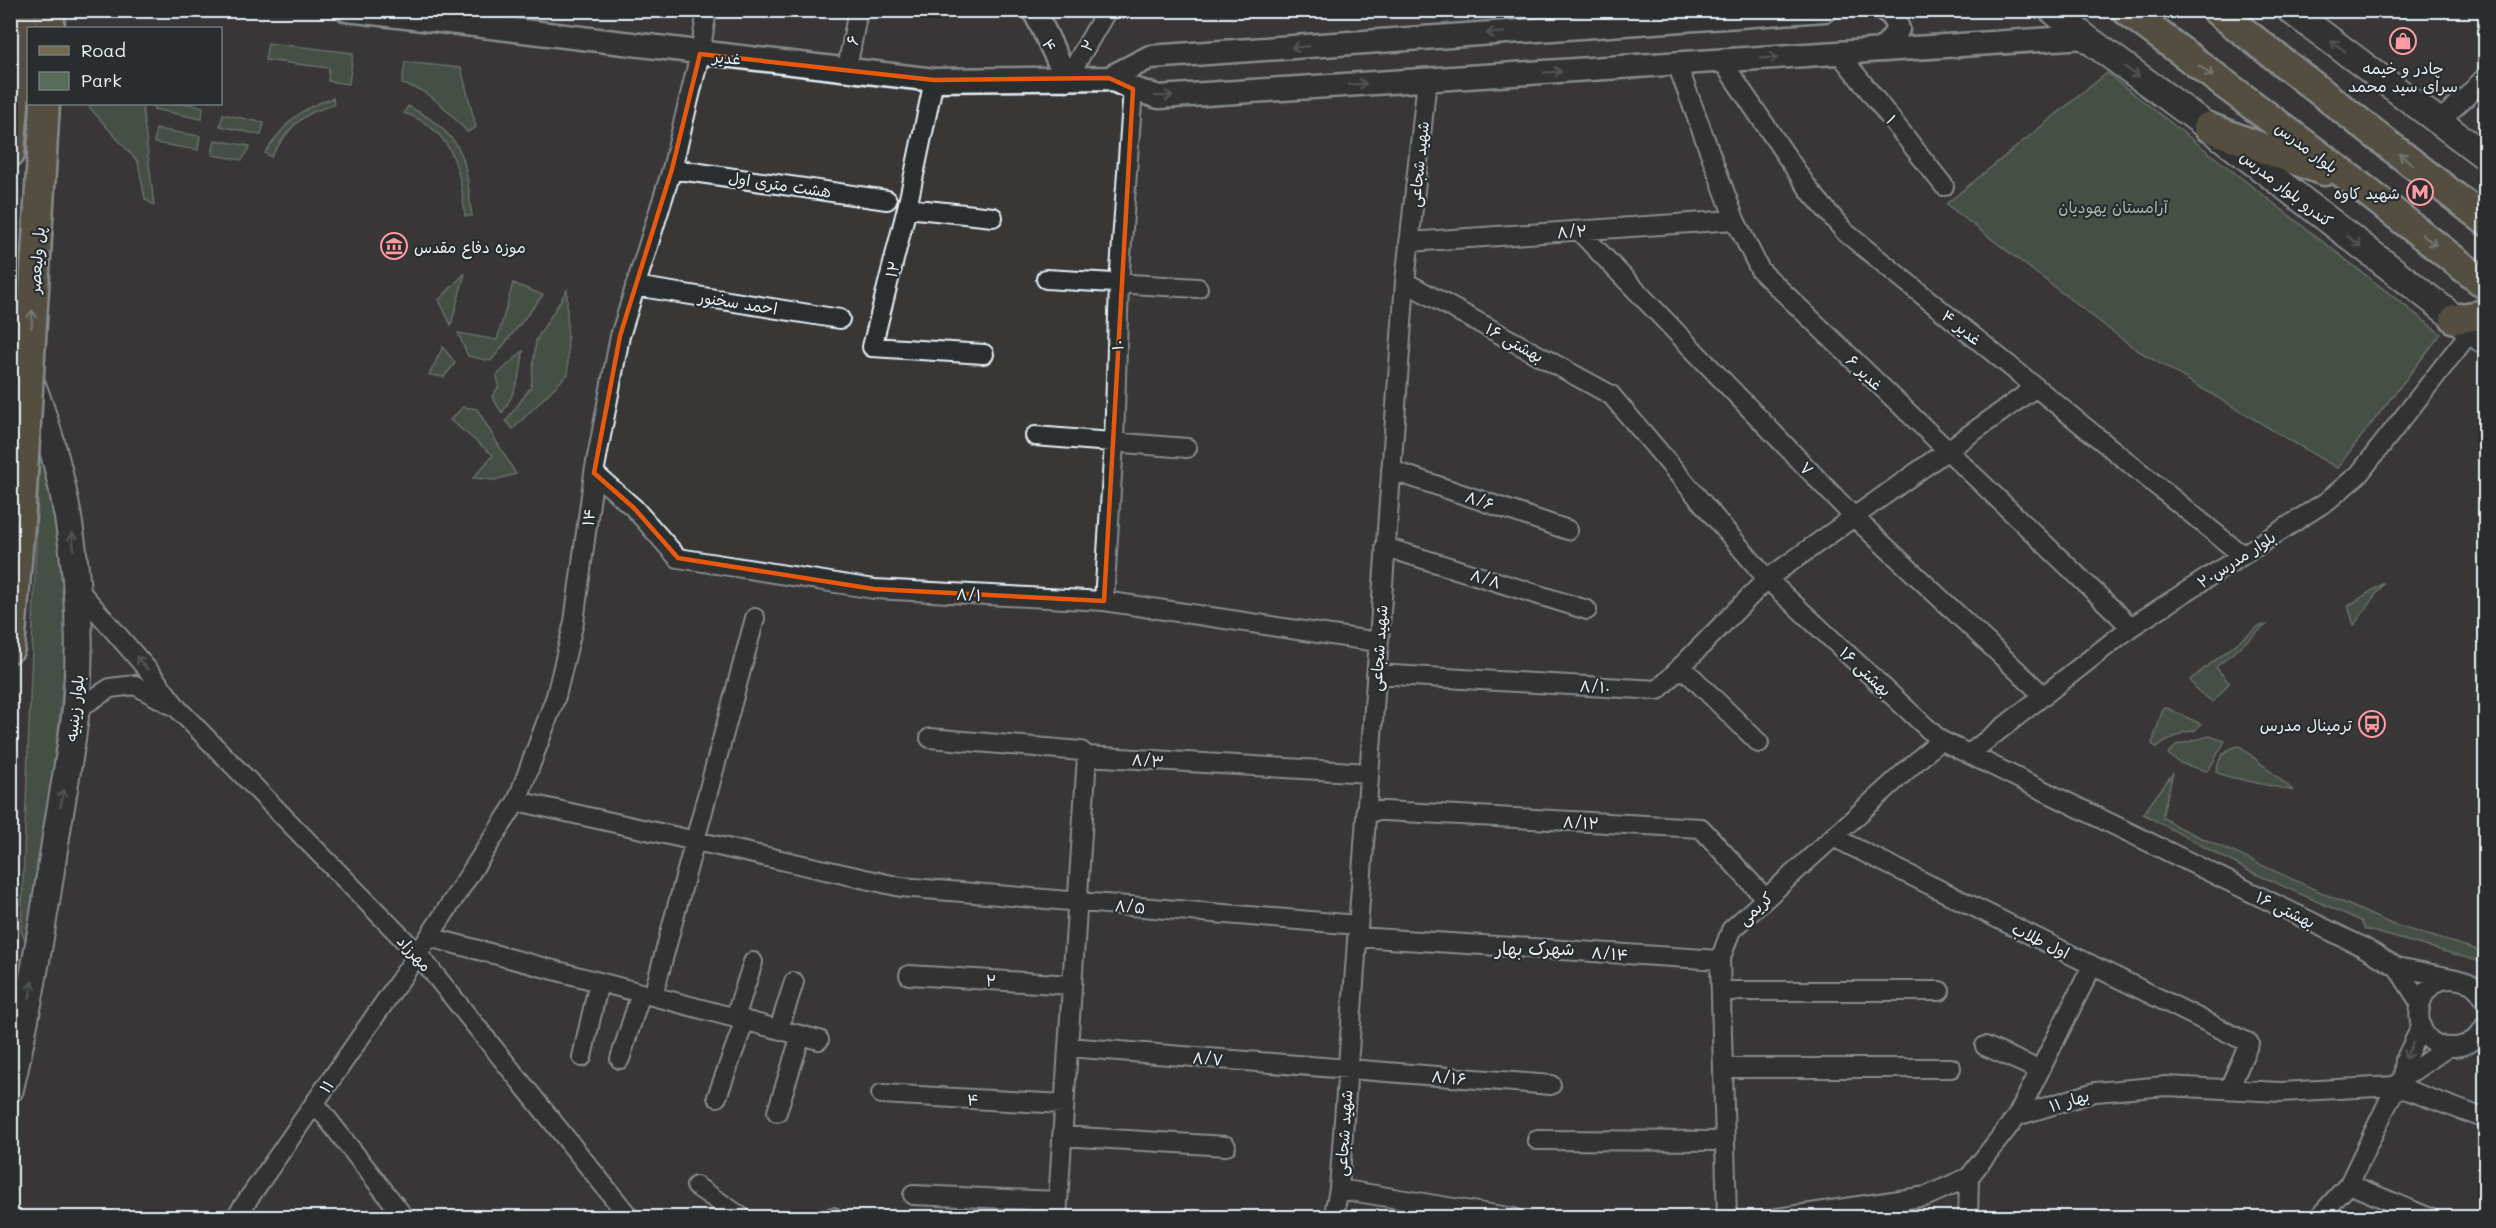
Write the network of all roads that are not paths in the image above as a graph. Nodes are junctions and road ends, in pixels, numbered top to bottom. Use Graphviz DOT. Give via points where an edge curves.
graph roads {
  1 [pos="22,10"];
  2 [pos="51,10"];
  3 [pos="346,10"];
  4 [pos="707,10"];
  5 [pos="858,10"];
  6 [pos="1034,10"];
  7 [pos="1107,10"];
  8 [pos="1826,10"];
  9 [pos="1885,10"];
  10 [pos="2052,10"];
  11 [pos="2126,10"];
  12 [pos="2216,10"];
  13 [pos="2290,10"];
  14 [pos="476,18"];
  15 [pos="49,27"];
  16 [pos="2085,37"];
  17 [pos="1881,51"];
  18 [pos="1839,53"];
  19 [pos="700,54"];
  20 [pos="1722,61"];
  21 [pos="1677,64"];
  22 [pos="847,69"];
  23 [pos="2486,76"];
  24 [pos="1109,78"];
  25 [pos="1066,79"];
  26 [pos="933,80"];
  27 [pos="1427,80"];
  28 [pos="1133,89"];
  29 [pos="45,105"];
  30 [pos="2439,122"];
  31 [pos="2208,127"];
  32 [pos="10,153"];
  33 [pos="2486,157"];
  34 [pos="672,169"];
  35 [pos="2356,183"];
  36 [pos="1944,186"];
  37 [pos="887,200"];
  38 [pos="907,208"];
  39 [pos="993,218"];
  40 [pos="1735,220"];
  41 [pos="2486,221"];
  42 [pos="1579,231"];
  43 [pos="1409,242"];
  44 [pos="1046,279"];
  45 [pos="1405,282"];
  46 [pos="1119,284"];
  47 [pos="2486,285"];
  48 [pos="636,286"];
  49 [pos="1198,288"];
  50 [pos="840,319"];
  51 [pos="2474,327"];
  52 [pos="14,342"];
  53 [pos="984,354"];
  54 [pos="2036,387"];
  55 [pos="1035,436"];
  56 [pos="1114,443"];
  57 [pos="1187,448"];
  58 [pos="1947,451"];
  59 [pos="1391,470"];
  60 [pos="594,473"];
  61 [pos="1854,517"];
  62 [pos="1568,530"];
  63 [pos="1385,547"];
  64 [pos="2242,555"];
  65 [pos="1767,579"];
  66 [pos="77,588"];
  67 [pos="1104,601"];
  68 [pos="1587,610"];
  69 [pos="755,618"];
  70 [pos="2131,627"];
  71 [pos="1378,642"];
  72 [pos="10,648"];
  73 [pos="1681,666"];
  74 [pos="1376,674"];
  75 [pos="2044,696"];
  76 [pos="178,709"];
  77 [pos="75,710"];
  78 [pos="930,738"];
  79 [pos="1940,740"];
  80 [pos="1759,743"];
  81 [pos="1969,754"];
  82 [pos="1087,756"];
  83 [pos="1369,773"];
  84 [pos="517,801"];
  85 [pos="1366,810"];
  86 [pos="1833,837"];
  87 [pos="695,841"];
  88 [pos="1766,898"];
  89 [pos="1078,902"];
  90 [pos="1358,931"];
  91 [pos="429,937"];
  92 [pos="418,954"];
  93 [pos="1720,960"];
  94 [pos="753,962"];
  95 [pos="2092,966"];
  96 [pos="2397,967"];
  97 [pos="909,975"];
  98 [pos="2457,979"];
  99 [pos="599,982"];
  100 [pos="794,982"];
  101 [pos="1072,985"];
  102 [pos="1721,991"];
  103 [pos="1940,991"];
  104 [pos="647,994"];
  105 [pos="2485,1001"];
  106 [pos="2420,1003"];
  107 [pos="740,1019"];
  108 [pos="2486,1024"];
  109 [pos="2421,1027"];
  110 [pos="779,1029"];
  111 [pos="801,1035"];
  112 [pos="819,1040"];
  113 [pos="1985,1046"];
  114 [pos="1068,1047"];
  115 [pos="2448,1047"];
  116 [pos="582,1057"];
  117 [pos="620,1059"];
  118 [pos="1723,1068"];
  119 [pos="1951,1068"];
  120 [pos="1347,1069"];
  121 [pos="2039,1070"];
  122 [pos="2400,1082"];
  123 [pos="1551,1085"];
  124 [pos="10,1089"];
  125 [pos="2229,1089"];
  126 [pos="881,1094"];
  127 [pos="717,1097"];
  128 [pos="315,1103"];
  129 [pos="1064,1104"];
  130 [pos="777,1112"];
  131 [pos="2018,1116"];
  132 [pos="2486,1119"];
  133 [pos="1062,1136"];
  134 [pos="1537,1140"];
  135 [pos="1725,1141"];
  136 [pos="1226,1146"];
  137 [pos="1969,1177"];
  138 [pos="2349,1184"];
  139 [pos="696,1186"];
  140 [pos="1339,1189"];
  141 [pos="913,1196"];
  142 [pos="1058,1209"];
  143 [pos="235,1218"];
  144 [pos="405,1218"];
  145 [pos="630,1218"];
  146 [pos="743,1218"];
  147 [pos="1334,1218"];
  148 [pos="1514,1218"];
  149 [pos="1727,1218"];
  150 [pos="1777,1218"];
  151 [pos="1968,1218"];
  152 [pos="2318,1218"];
  153 [pos="2430,1218"];
  1 -- 32 [label="main road"];
  2 -- 15 [label="main road"];
  3 -- 14 [label="street, غدیر"];
  4 -- 19 [label="street, ۱۴"];
  5 -- 22 [label="street, ۶"];
  6 -- 25 [label="street, ۴"];
  7 -- 25 [label="street, ۲"];
  8 -- 24 [label="street, one-way" via="1150,57"];
  9 -- 17 [label="street" via="1893,15 1898,29"];
  10 -- 16 [label="main road, کندرو بلوار مدرس"];
  11 -- 35 [label="main road, بلوار مدرس, one-way"];
  41 -- 12 [label="main road, one-way"];
  30 -- 13 [label="main road, one-way"];
  14 -- 19 [label="street, غدیر"];
  16 -- 17 [label="street"];
  16 -- 31 [label="main road, کندرو بلوار مدرس, one-way"];
  17 -- 18 [label="street"];
  20 -- 18 [label="street, one-way"];
  18 -- 36 [label="street, ۱"];
  19 -- 22 [label="street, غدیر"];
  19 -- 34 [label="street, ۱۴"];
  20 -- 21 [label="street"];
  20 -- 54 [label="street, غدیر ۴" via="1810,191 1845,232"];
  27 -- 21 [label="street, one-way"];
  21 -- 40 [label="street, غدیر ۶"];
  22 -- 26 [label="street, غدیر"];
  23 -- 30 [label="street"];
  24 -- 25 [label="street, غدیر"];
  24 -- 28 [label="street"];
  25 -- 26 [label="street, غدیر"];
  26 -- 38 [label="street, ۱۲"];
  28 -- 27 [label="street, one-way" via="1159,97"];
  27 -- 43 [label="street, شهید شجاعی"];
  28 -- 46 [label="street, ۱۰"];
  72 -- 29 [label="main road, پل ولیعصر, one-way, bridge" via="21,524"];
  30 -- 33 [label="main road"];
  31 -- 35 [label="main road"];
  31 -- 51 [label="main road, کندرو بلوار مدرس, one-way"];
  34 -- 37 [label="street, هشت متری اول"];
  34 -- 48 [label="street, ۱۴"];
  35 -- 47 [label="main road, بلوار مدرس, one-way"];
  38 -- 39 [label="street"];
  38 -- 53 [label="street, ۱۲" via="872,347"];
  40 -- 42 [label="street, ۸/۲"];
  40 -- 58 [label="street, غدیر ۶" via="1760,270"];
  42 -- 43 [label="street, ۸/۲"];
  42 -- 61 [label="street, ۷"];
  43 -- 45 [label="street, شهید شجاعی"];
  44 -- 46 [label="street"];
  45 -- 59 [label="street, شهید شجاعی"];
  45 -- 65 [label="street, ۱۶ بهشتی" via="1611,395"];
  46 -- 49 [label="street"];
  46 -- 56 [label="street, ۱۰"];
  48 -- 50 [label="street, احمد سخنور"];
  48 -- 60 [label="street, ۱۴" via="620,336"];
  51 -- 64 [label="street, بلوار مدرس۲۰" via="2359,474 2327,501"];
  66 -- 52 [label="main road, بلوار زینبیه, one-way" via="73,537 63,489 39,401"];
  54 -- 58 [label="street, ۸/۱۰"];
  54 -- 64 [label="street, غدیر ۴"];
  55 -- 56 [label="street"];
  56 -- 57 [label="street"];
  56 -- 67 [label="street, ۱۰"];
  58 -- 61 [label="street, ۸/۱۰"];
  58 -- 70 [label="street, غدیر ۶"];
  59 -- 62 [label="street, ۸/۶"];
  59 -- 63 [label="street, شهید شجاعی"];
  60 -- 67 [label="street, ۸/۱" via="634,508 678,558 874,589"];
  60 -- 84 [label="street, ۱۴" via="574,622 556,696"];
  61 -- 65 [label="street, ۸/۱۰"];
  61 -- 75 [label="street, ۷"];
  63 -- 68 [label="street, ۸/۸"];
  63 -- 71 [label="street, شهید شجاعی"];
  64 -- 70 [label="street, بلوار مدرس۲۰"];
  65 -- 73 [label="street, ۸/۱۰"];
  65 -- 79 [label="street, ۱۶ بهشتی"];
  76 -- 66 [label="street, one-way"];
  66 -- 77 [label="main road, بلوار زینبیه"];
  67 -- 71 [label="street, ۸/۱"];
  69 -- 87 [label="street"];
  70 -- 75 [label="street, بلوار مدرس۲۰"];
  71 -- 74 [label="street, شهید شجاعی"];
  73 -- 74 [label="street, ۸/۱۰" via="1658,690"];
  73 -- 80 [label="street"];
  74 -- 83 [label="street, شهید شجاعی"];
  75 -- 81 [label="street, بلوار مدرس۲۰"];
  76 -- 77 [label="street" via="135,684 110,688"];
  76 -- 92 [label="street, مهرزاد"];
  124 -- 77 [label="main road, بلوار زینبیه, one-way" via="45,910"];
  78 -- 82 [label="street, ۸/۳" via="1081,751"];
  79 -- 81 [label="street, ۱۶ بهشتی"];
  79 -- 86 [label="street, کریمی"];
  81 -- 96 [label="street, ۱۶ بهشتی"];
  82 -- 83 [label="street, ۸/۳"];
  82 -- 89 [label="street"];
  83 -- 85 [label="street, شهید شجاعی"];
  84 -- 87 [label="street, ۸/۵"];
  84 -- 91 [label="street, ۱۴"];
  85 -- 88 [label="street, ۸/۱۲" via="1701,828"];
  85 -- 90 [label="street, شهید شجاعی"];
  86 -- 88 [label="street, کریمی"];
  86 -- 95 [label="street, اول طلاب"];
  87 -- 89 [label="street, ۸/۵" via="901,887"];
  87 -- 104 [label="street"];
  88 -- 93 [label="street, کریمی" via="1731,930"];
  89 -- 90 [label="street, ۸/۵"];
  89 -- 101 [label="street"];
  90 -- 93 [label="street, ۸/۱۴"];
  90 -- 120 [label="street, شهید شجاعی"];
  91 -- 92 [label="street, ۱۴"];
  91 -- 99 [label="street"];
  92 -- 128 [label="street, ۱۱"];
  92 -- 145 [label="street, مهرزاد"];
  93 -- 102 [label="street, کریمی"];
  94 -- 107 [label="street"];
  95 -- 121 [label="street"];
  95 -- 125 [label="street, اول طلاب" via="2249,1043"];
  96 -- 98 [label="street"];
  96 -- 106 [label="street"];
  97 -- 101 [label="street, ۲"];
  98 -- 105 [label="street" via="2473,986"];
  98 -- 106 [label="street" via="2434,984"];
  99 -- 104 [label="street"];
  99 -- 116 [label="street"];
  100 -- 110 [label="street"];
  101 -- 114 [label="street"];
  102 -- 103 [label="street"];
  102 -- 118 [label="street, کریمی"];
  104 -- 107 [label="street"];
  104 -- 117 [label="street"];
  106 -- 109 [label="street"];
  107 -- 110 [label="street"];
  107 -- 127 [label="street"];
  108 -- 115 [label="street" via="2472,1042"];
  109 -- 115 [label="street" via="2427,1037"];
  109 -- 122 [label="street, one-way" via="2404,1060"];
  110 -- 111 [label="street"];
  111 -- 112 [label="street"];
  111 -- 130 [label="street"];
  113 -- 121 [label="street"];
  114 -- 120 [label="street, ۸/۷"];
  114 -- 129 [label="street"];
  115 -- 122 [label="street"];
  118 -- 119 [label="street"];
  118 -- 135 [label="street, کریمی"];
  120 -- 123 [label="street, ۸/۱۶"];
  120 -- 140 [label="street, شهید شجاعی"];
  121 -- 131 [label="street"];
  122 -- 125 [label="street, بهار ۱۱" via="2280,1092"];
  122 -- 132 [label="street"];
  122 -- 138 [label="street"];
  125 -- 131 [label="street, بهار ۱۱" via="2166,1086 2095,1092"];
  126 -- 129 [label="street, ۴"];
  128 -- 143 [label="street, ۱۱"];
  128 -- 144 [label="street"];
  129 -- 133 [label="street"];
  131 -- 137 [label="street"];
  133 -- 136 [label="street"];
  133 -- 142 [label="street"];
  134 -- 135 [label="street"];
  135 -- 149 [label="street, کریمی"];
  137 -- 150 [label="street" via="1927,1196"];
  137 -- 151 [label="street"];
  138 -- 152 [label="street"];
  138 -- 153 [label="street"];
  139 -- 146 [label="street"];
  140 -- 147 [label="street, شهید شجاعی"];
  140 -- 148 [label="street"];
  141 -- 142 [label="street"];
}
